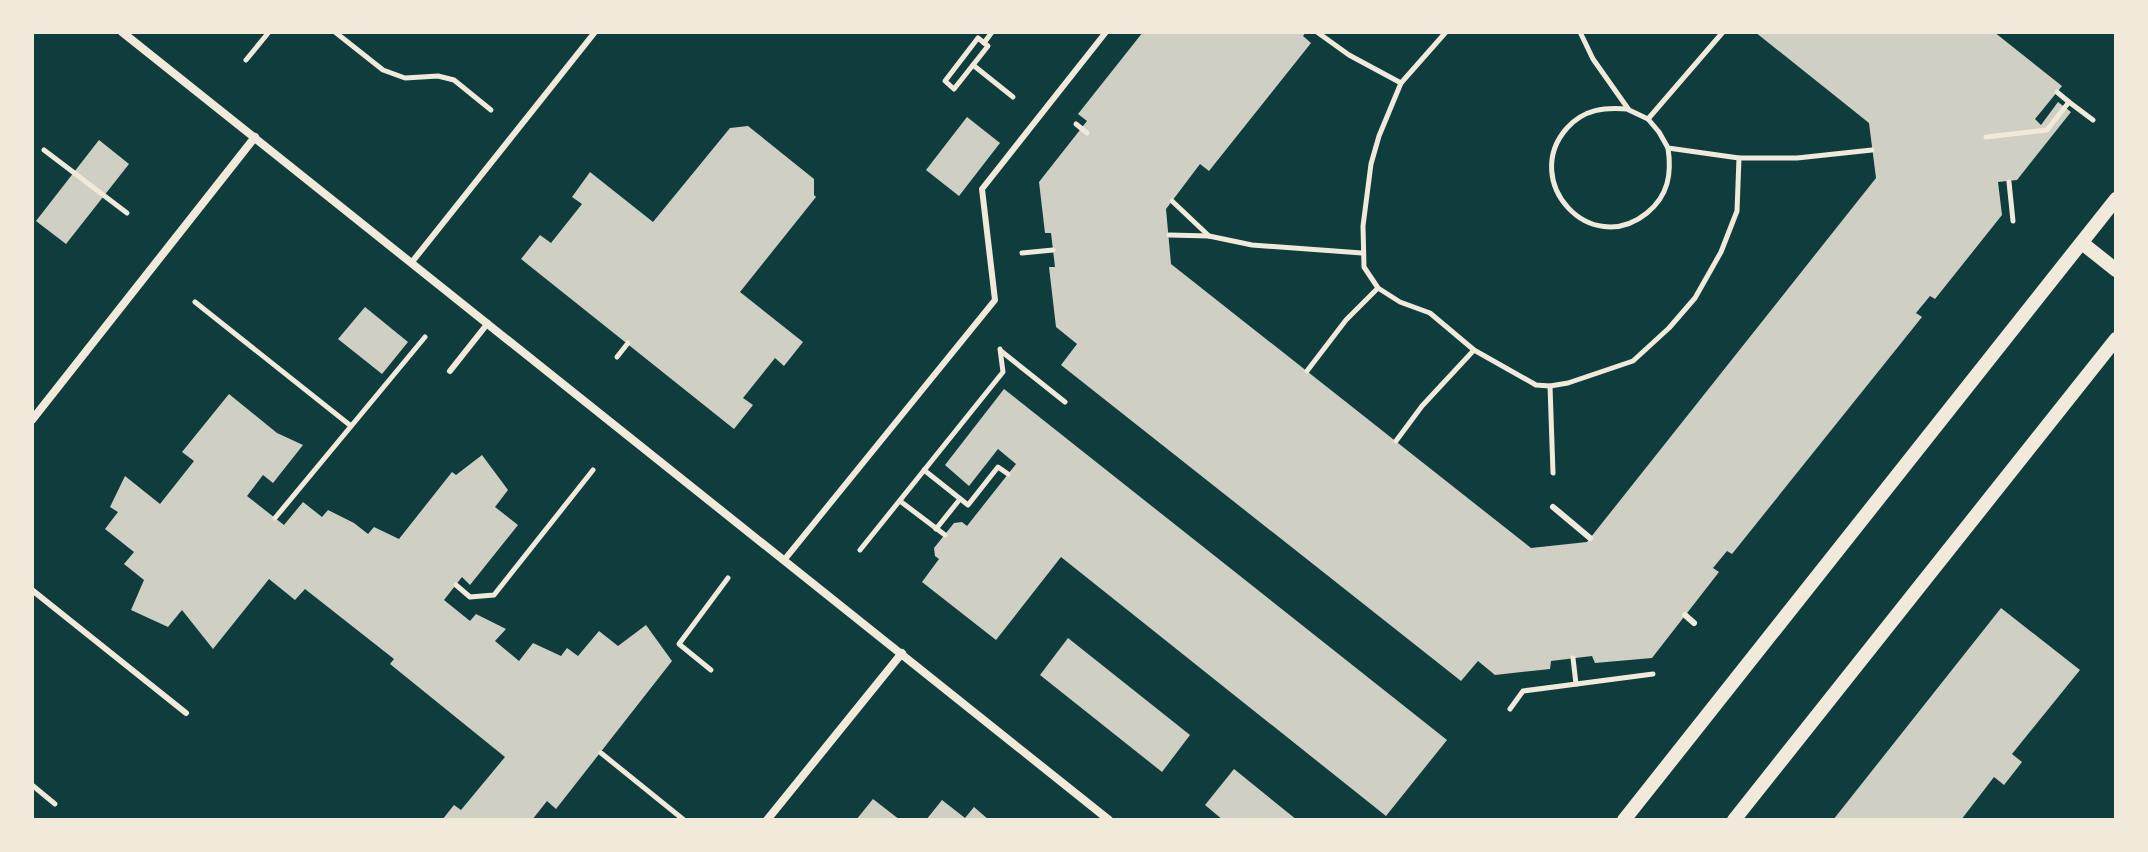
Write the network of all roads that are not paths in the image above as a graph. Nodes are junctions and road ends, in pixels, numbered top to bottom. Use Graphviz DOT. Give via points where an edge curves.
graph roads {
  1 [pos="122,32"];
  2 [pos="595,32"];
  3 [pos="1106,32"];
  4 [pos="255,137"];
  5 [pos="2116,199"];
  6 [pos="2082,243"];
  7 [pos="412,262"];
  8 [pos="2116,270"];
  9 [pos="488,323"];
  10 [pos="2116,339"];
  11 [pos="450,371"];
  12 [pos="32,420"];
  13 [pos="1553,507"];
  14 [pos="1590,538"];
  15 [pos="785,559"];
  16 [pos="32,590"];
  17 [pos="1685,615"];
  18 [pos="1694,623"];
  19 [pos="902,653"];
  20 [pos="186,713"];
  21 [pos="767,820"];
  22 [pos="1109,820"];
  23 [pos="1624,820"];
  24 [pos="1734,820"];
  1 -- 4 [label="street"];
  2 -- 7 [label="lane"];
  3 -- 15 [label="lane" via="982,189 995,300"];
  4 -- 7 [label="street"];
  4 -- 12 [label="street"];
  5 -- 6 [label="street"];
  6 -- 8 [label="street"];
  6 -- 23 [label="street"];
  7 -- 9 [label="street"];
  9 -- 11 [label="lane"];
  9 -- 15 [label="street"];
  10 -- 24 [label="street"];
  13 -- 14 [label="lane"];
  15 -- 19 [label="street"];
  16 -- 20 [label="lane"];
  17 -- 18 [label="lane"];
  19 -- 21 [label="street"];
  19 -- 22 [label="street"];
}
